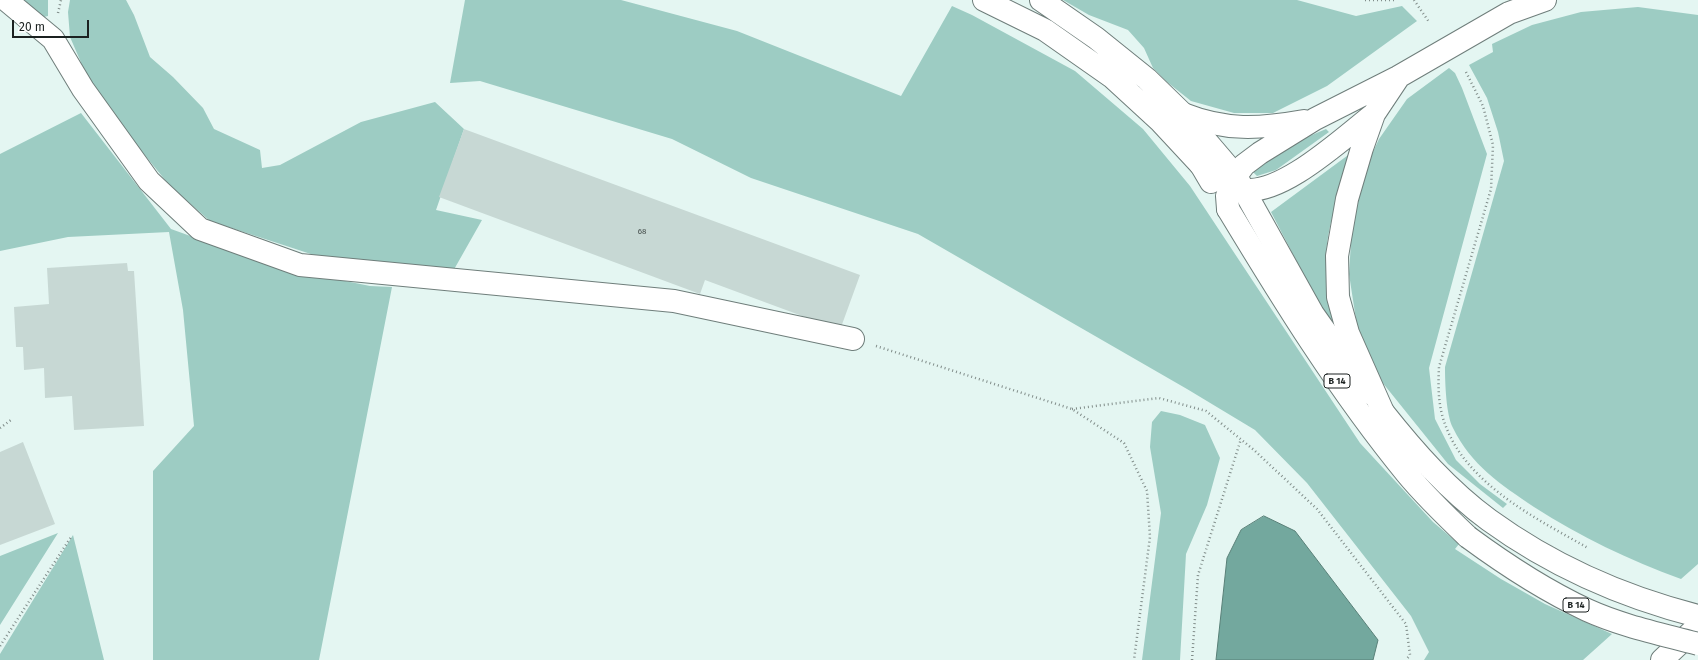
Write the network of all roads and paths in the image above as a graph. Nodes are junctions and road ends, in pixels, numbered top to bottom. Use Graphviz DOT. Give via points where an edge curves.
graph roads {
  1 [pos="6,0"];
  2 [pos="984,0"];
  3 [pos="1041,0"];
  4 [pos="1365,0"];
  5 [pos="1397,0"];
  6 [pos="1414,0"];
  7 [pos="1545,0"];
  8 [pos="1429,22"];
  9 [pos="1466,72"];
  10 [pos="1398,77"];
  11 [pos="1183,114"];
  12 [pos="1374,114"];
  13 [pos="1315,119"];
  14 [pos="1201,165"];
  15 [pos="1237,183"];
  16 [pos="1228,209"];
  17 [pos="853,339"];
  18 [pos="1072,409"];
  19 [pos="1382,412"];
  20 [pos="11,420"];
  21 [pos="0,428"];
  22 [pos="1241,439"];
  23 [pos="71,537"];
  24 [pos="1589,549"];
  25 [pos="1698,616"];
  26 [pos="1698,626"];
  27 [pos="1698,644"];
  28 [pos="0,646"];
  29 [pos="1134,660"];
  30 [pos="1192,660"];
  31 [pos="1406,660"];
  32 [pos="1662,660"];
  1 -- 17 [label="main road" via="53,39 83,89 149,181 200,229 300,265 674,301"];
  2 -- 14 [label="main road" via="1045,30 1112,77 1161,122"];
  3 -- 11 [label="main road" via="1096,38 1147,79"];
  4 -- 5 [label="path"];
  6 -- 8 [label="path"];
  7 -- 10 [label="main road" via="1509,13"];
  9 -- 24 [label="path" via="1483,106 1493,145 1491,189 1439,367 1438,395 1445,425 1463,458 1510,501"];
  10 -- 12 [label="main road"];
  10 -- 13 [label="main road"];
  11 -- 13 [label="main road" via="1217,125 1242,128 1270,127"];
  11 -- 15 [label="main road"];
  12 -- 15 [label="main road" via="1283,182 1259,189"];
  12 -- 19 [label="main road" via="1347,199 1338,256 1338,297 1348,333"];
  13 -- 15 [label="main road" via="1244,165"];
  14 -- 15 [label="main road" via="1219,179"];
  14 -- 16 [label="main road"];
  15 -- 16 [label="main road" via="1227,196"];
  15 -- 19 [label="main road" via="1313,314"];
  16 -- 27 [label="main road, B 14, bridge" via="1303,332 1358,411 1408,475 1468,537 1545,589 1589,610 1644,630"];
  17 -- 18 [label="path"];
  18 -- 22 [label="path" via="1159,398 1206,411"];
  18 -- 29 [label="path" via="1124,443 1147,491 1150,537"];
  19 -- 25 [label="main road" via="1444,481 1489,520 1537,551 1637,598"];
  20 -- 21 [label="path"];
  22 -- 30 [label="path" via="1198,575"];
  22 -- 31 [label="path" via="1317,509 1406,624 1410,655"];
  23 -- 28 [label="path"];
  26 -- 32 [label="main road"];
}
